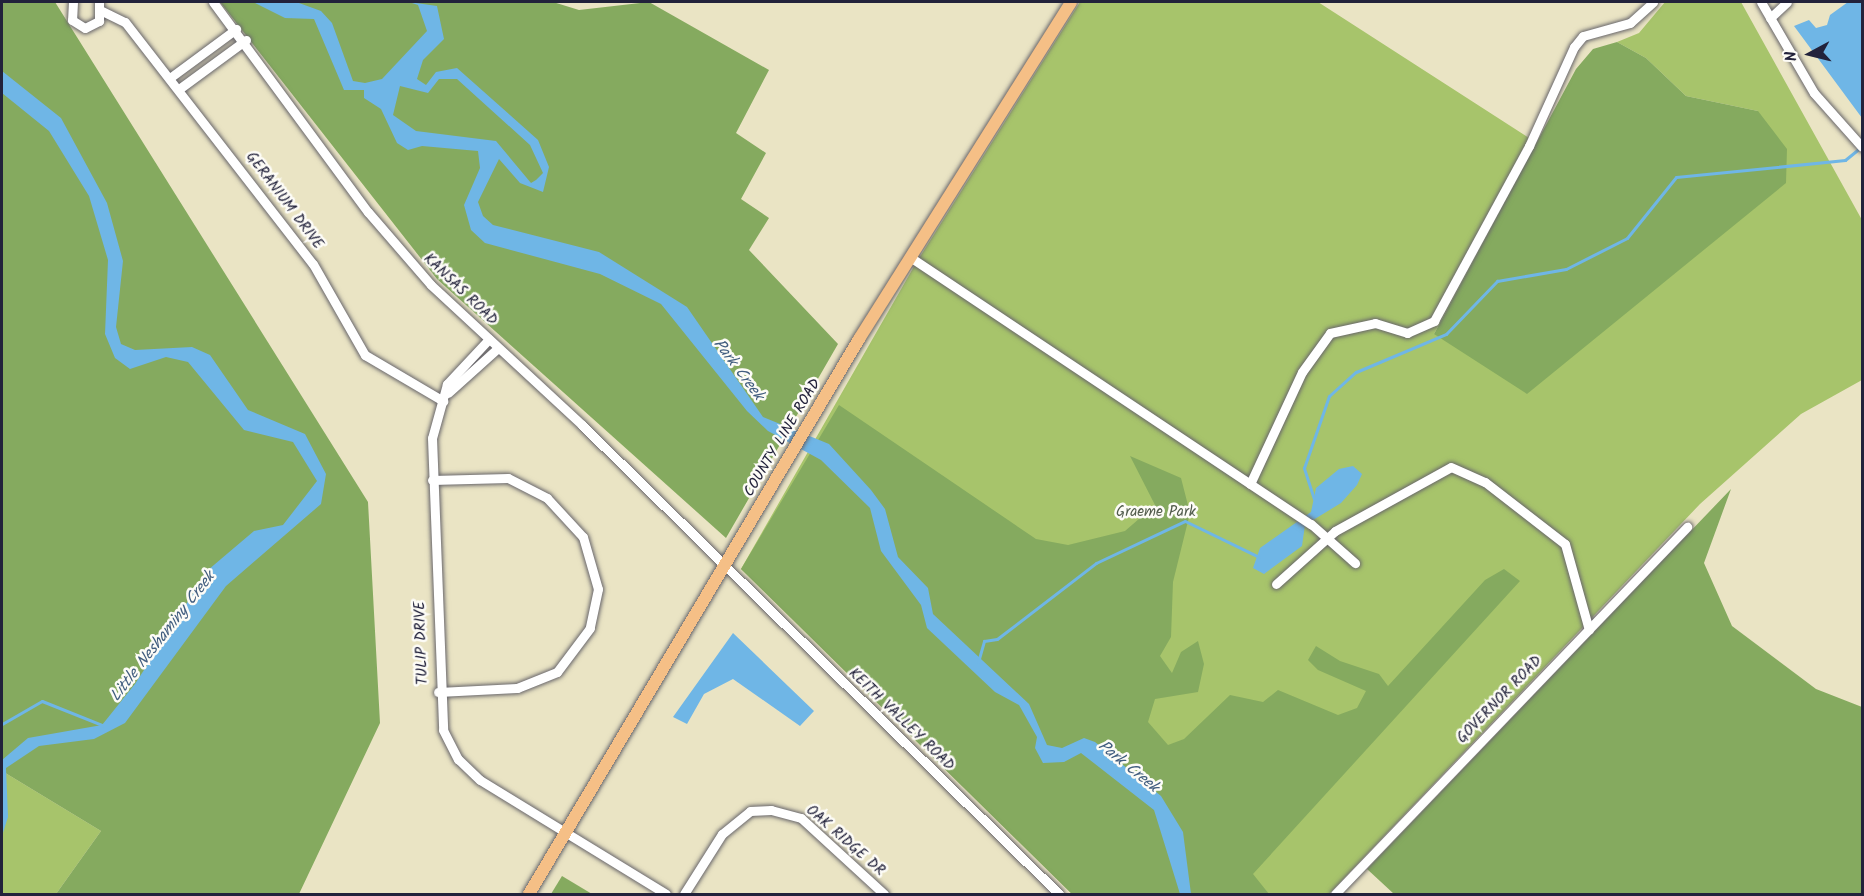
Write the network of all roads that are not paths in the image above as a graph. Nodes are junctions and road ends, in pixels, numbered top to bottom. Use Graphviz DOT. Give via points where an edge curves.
graph roads {
  1 [pos="73,2"];
  2 [pos="213,2"];
  3 [pos="1071,2"];
  4 [pos="1653,2"];
  5 [pos="1761,2"];
  6 [pos="1787,2"];
  7 [pos="100,6"];
  8 [pos="1770,18"];
  9 [pos="236,29"];
  10 [pos="246,40"];
  11 [pos="171,77"];
  12 [pos="179,89"];
  13 [pos="1863,147"];
  14 [pos="910,257"];
  15 [pos="489,339"];
  16 [pos="498,348"];
  17 [pos="446,397"];
  18 [pos="432,480"];
  19 [pos="1250,484"];
  20 [pos="1687,527"];
  21 [pos="1328,539"];
  22 [pos="1355,563"];
  23 [pos="723,567"];
  24 [pos="1276,584"];
  25 [pos="1589,630"];
  26 [pos="438,692"];
  27 [pos="566,832"];
  28 [pos="529,894"];
  29 [pos="666,894"];
  30 [pos="684,894"];
  31 [pos="884,894"];
  32 [pos="1059,894"];
  33 [pos="1335,894"];
  1 -- 7 [label="street, GERANIUM DRIVE" via="70,15 80,27 96,25"];
  2 -- 9 [label="street, KANSAS ROAD"];
  3 -- 14 [label="main road, COUNTY LINE ROAD"];
  4 -- 19 [label="street" via="1630,23 1583,36 1574,47 1529,146 1434,321 1407,333 1374,323 1330,333 1302,372"];
  5 -- 8 [label="street"];
  6 -- 8 [label="street"];
  7 -- 11 [label="street, GERANIUM DRIVE" via="125,22"];
  8 -- 13 [label="street" via="1814,93"];
  9 -- 10 [label="street, KANSAS ROAD"];
  9 -- 11 [label="street"];
  10 -- 12 [label="street"];
  10 -- 15 [label="street, KANSAS ROAD" via="399,250"];
  11 -- 12 [label="street, GERANIUM DRIVE"];
  12 -- 17 [label="street, GERANIUM DRIVE" via="319,272 365,355"];
  14 -- 19 [label="street"];
  14 -- 23 [label="main road, COUNTY LINE ROAD"];
  15 -- 16 [label="street, KANSAS ROAD"];
  15 -- 17 [label="street, TULIP DRIVE" via="447,384"];
  16 -- 17 [label="street"];
  16 -- 23 [label="street, KANSAS ROAD"];
  17 -- 18 [label="street, TULIP DRIVE" via="432,438"];
  18 -- 26 [label="street, TULIP DRIVE"];
  18 -- 26 [label="street" via="508,478 547,498 583,537 598,589 590,628 557,672 517,688"];
  19 -- 21 [label="street"];
  20 -- 25 [label="street, GOVERNOR ROAD"];
  21 -- 22 [label="street"];
  21 -- 24 [label="street"];
  21 -- 25 [label="street" via="1451,467 1485,482 1565,544"];
  23 -- 27 [label="main road, COUNTY LINE ROAD"];
  23 -- 32 [label="street, KEITH VALLEY ROAD"];
  25 -- 33 [label="street, GOVERNOR ROAD"];
  26 -- 27 [label="street, TULIP DRIVE" via="443,730 464,767"];
  27 -- 28 [label="main road, COUNTY LINE ROAD"];
  27 -- 29 [label="street, TULIP DRIVE"];
  30 -- 31 [label="street, OAK RIDGE DR" via="722,834 750,811 771,810 801,818"];
}
